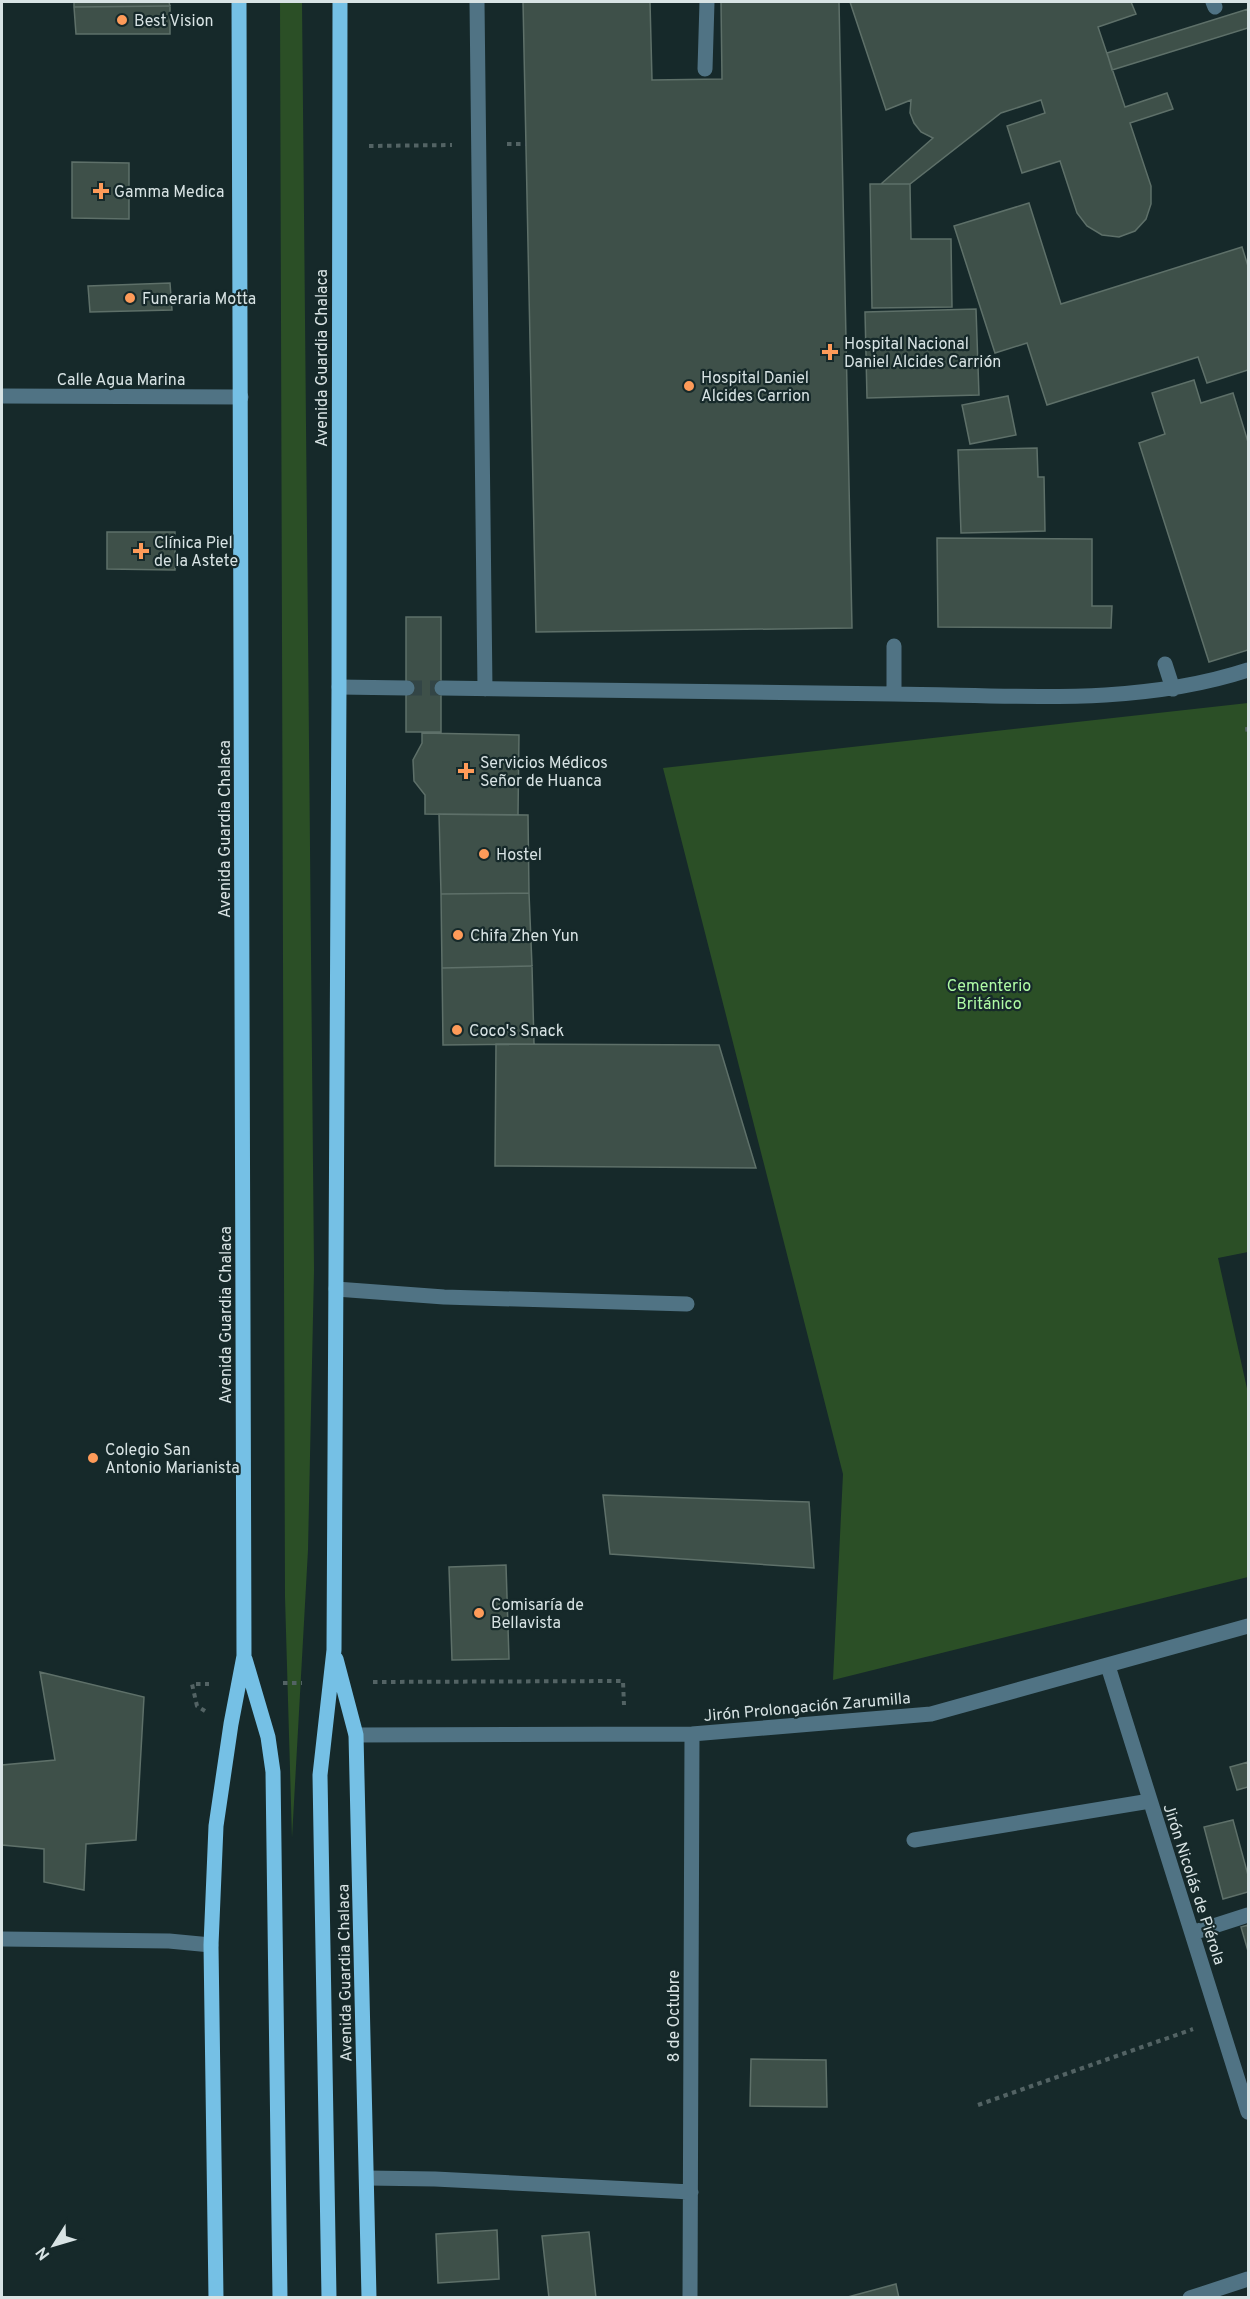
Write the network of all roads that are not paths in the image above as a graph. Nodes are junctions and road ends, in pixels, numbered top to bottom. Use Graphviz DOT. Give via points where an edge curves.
graph roads {
  1 [pos="239,2"];
  2 [pos="340,2"];
  3 [pos="477,2"];
  4 [pos="707,2"];
  5 [pos="705,69"];
  6 [pos="2,396"];
  7 [pos="241,397"];
  8 [pos="894,646"];
  9 [pos="1165,664"];
  10 [pos="1248,670"];
  11 [pos="339,687"];
  12 [pos="407,688"];
  13 [pos="442,688"];
  14 [pos="1173,688"];
  15 [pos="485,689"];
  16 [pos="894,694"];
  17 [pos="336,1289"];
  18 [pos="687,1304"];
  19 [pos="1248,1626"];
  20 [pos="334,1650"];
  21 [pos="244,1656"];
  22 [pos="1108,1666"];
  23 [pos="692,1734"];
  24 [pos="356,1735"];
  25 [pos="1150,1801"];
  26 [pos="914,1840"];
  27 [pos="1248,1915"];
  28 [pos="1192,1933"];
  29 [pos="2,1939"];
  30 [pos="211,1945"];
  31 [pos="1248,2112"];
  32 [pos="367,2178"];
  33 [pos="691,2192"];
  34 [pos="1248,2279"];
  35 [pos="216,2298"];
  36 [pos="279,2298"];
  37 [pos="329,2298"];
  38 [pos="369,2298"];
  39 [pos="690,2298"];
  40 [pos="1190,2298"];
  1 -- 7 [label="main road, Avenida Guardia Chalaca"];
  2 -- 11 [label="main road, Avenida Guardia Chalaca"];
  3 -- 15 [label="street"];
  4 -- 5 [label="street"];
  6 -- 7 [label="street, Calle Agua Marina"];
  7 -- 21 [label="main road, Avenida Guardia Chalaca"];
  8 -- 16 [label="street"];
  9 -- 14 [label="street"];
  10 -- 14 [label="street"];
  11 -- 12 [label="street"];
  11 -- 17 [label="main road, Avenida Guardia Chalaca"];
  13 -- 15 [label="street"];
  14 -- 16 [label="street" via="1091,696"];
  15 -- 16 [label="street"];
  17 -- 18 [label="street" via="444,1297"];
  17 -- 20 [label="main road, Avenida Guardia Chalaca"];
  19 -- 22 [label="street, Jirón Prolongación Zarumilla"];
  20 -- 24 [label="main road, Avenida Guardia Chalaca"];
  20 -- 37 [label="main road, Avenida Guardia Chalaca" via="320,1775"];
  21 -- 30 [label="main road, Avenida Guardia Chalaca" via="216,1826"];
  21 -- 36 [label="main road, Avenida Guardia Chalaca" via="268,1737 273,1772"];
  22 -- 23 [label="street, Jirón Prolongación Zarumilla" via="931,1714"];
  22 -- 25 [label="street, Jirón Nicolás de Piérola"];
  23 -- 24 [label="street, Jirón Prolongación Zarumilla"];
  23 -- 33 [label="street, 8 de Octubre"];
  24 -- 32 [label="main road, Avenida Guardia Chalaca"];
  25 -- 26 [label="street"];
  25 -- 28 [label="street, Jirón Nicolás de Piérola"];
  27 -- 28 [label="street"];
  28 -- 31 [label="street, Jirón Nicolás de Piérola"];
  29 -- 30 [label="street"];
  30 -- 35 [label="main road, Avenida Guardia Chalaca"];
  32 -- 33 [label="street"];
  32 -- 38 [label="main road, Avenida Guardia Chalaca"];
  33 -- 39 [label="street, 8 de Octubre"];
  34 -- 40 [label="street"];
}
